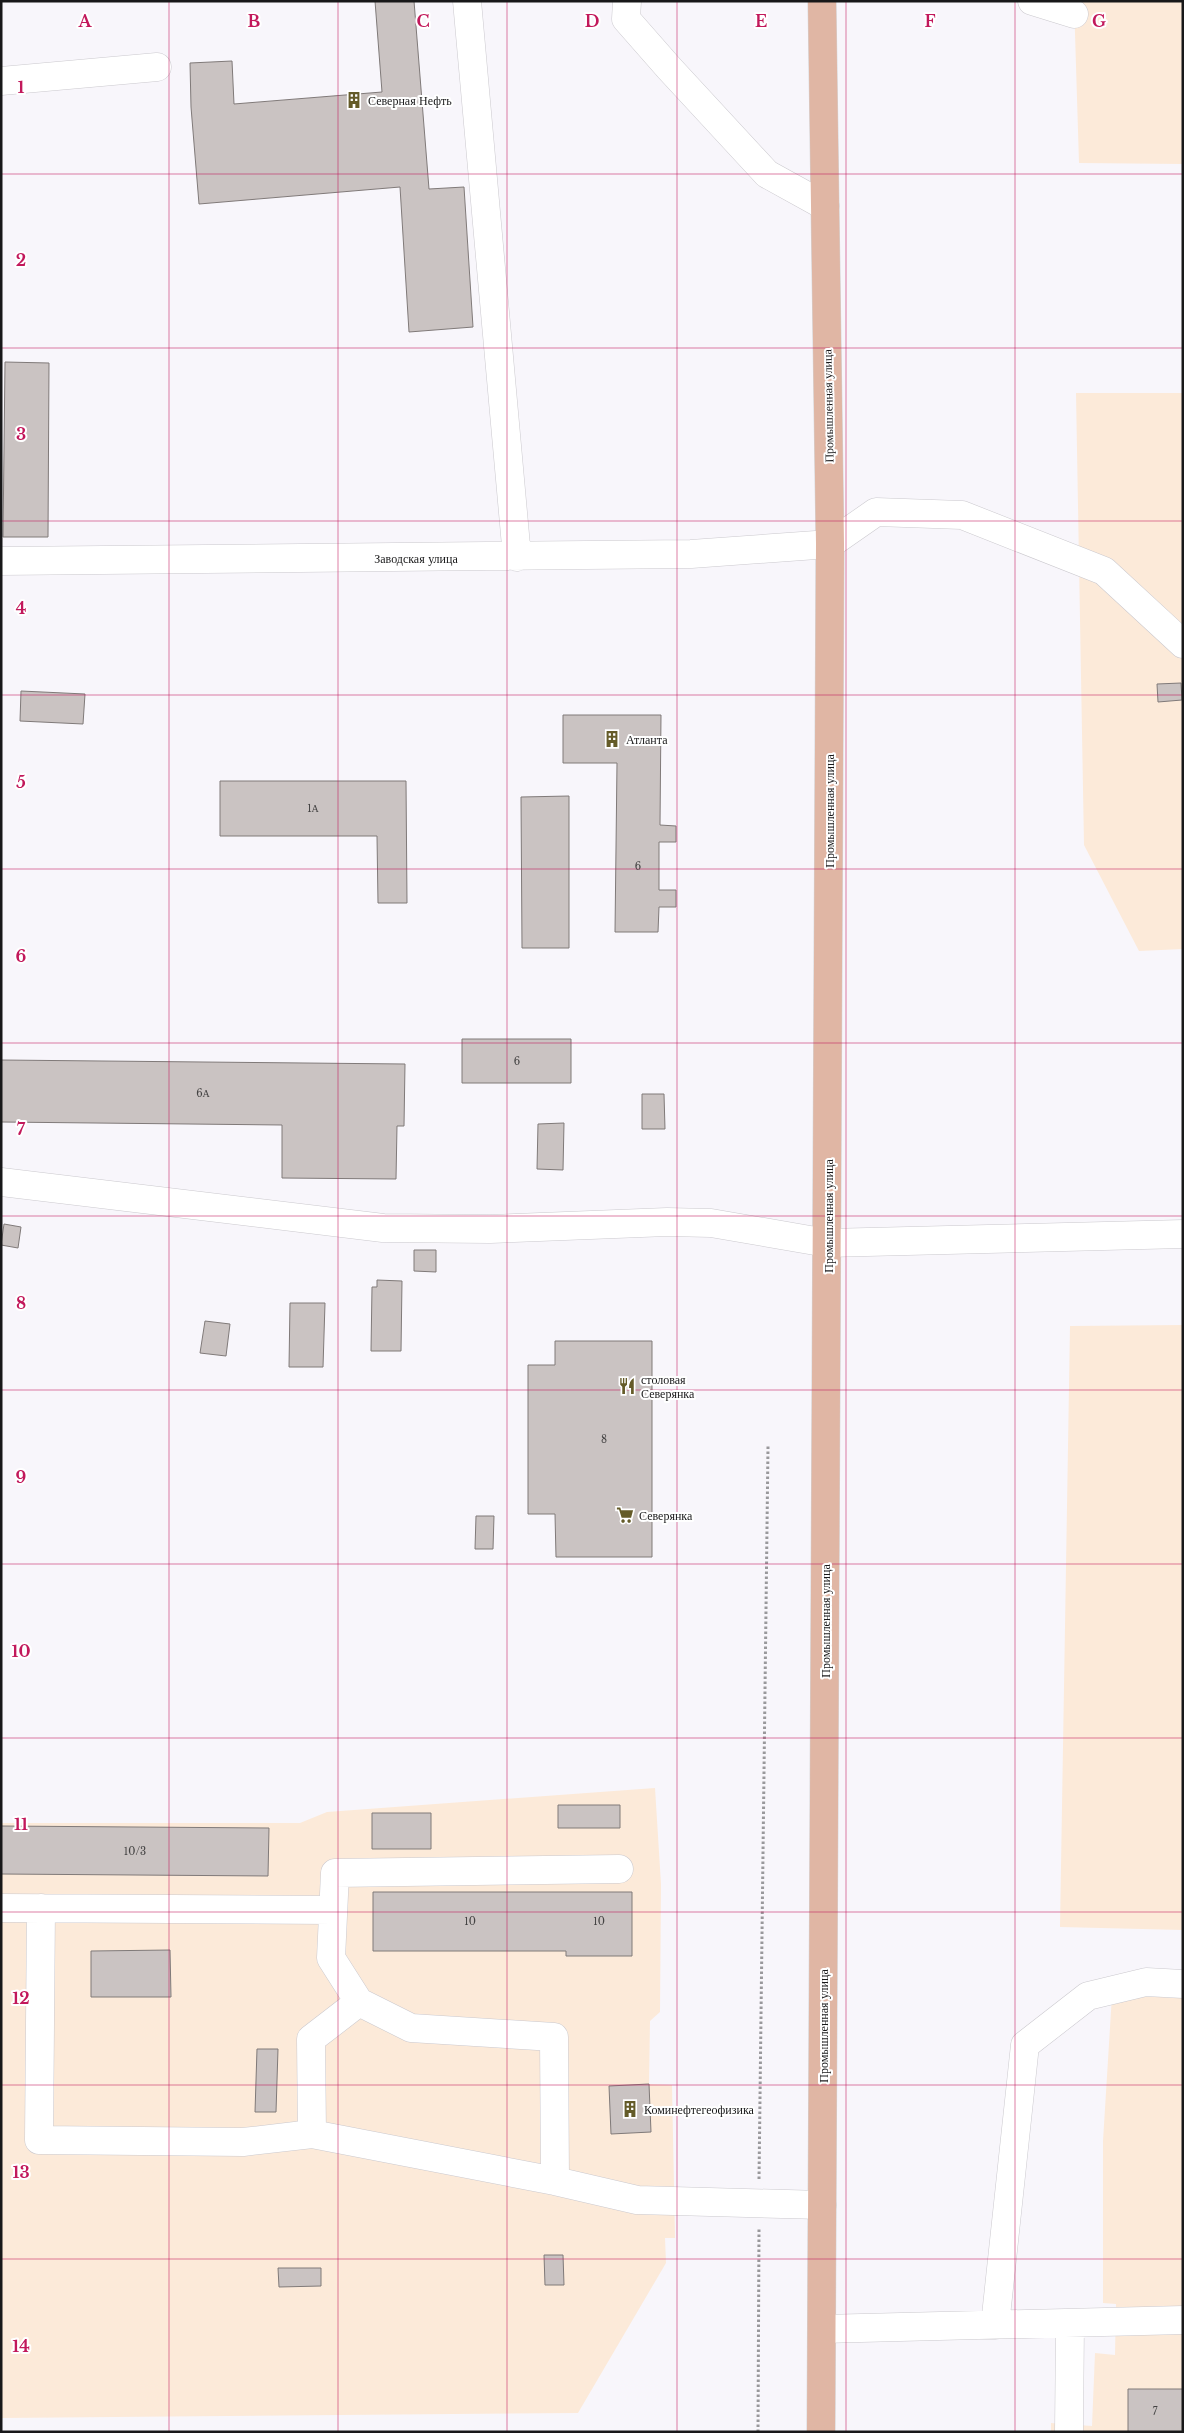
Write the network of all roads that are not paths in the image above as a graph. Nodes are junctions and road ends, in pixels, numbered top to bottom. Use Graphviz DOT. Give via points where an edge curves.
graph roads {
  1 [pos="467,1"];
  2 [pos="627,1"];
  3 [pos="822,1"];
  4 [pos="1032,1"];
  5 [pos="1074,14"];
  6 [pos="157,67"];
  7 [pos="1,81"];
  8 [pos="826,206"];
  9 [pos="830,544"];
  10 [pos="517,557"];
  11 [pos="1,561"];
  12 [pos="1183,644"];
  13 [pos="1,1182"];
  14 [pos="1183,1234"];
  15 [pos="828,1243"];
  16 [pos="619,1868"];
  17 [pos="1,1908"];
  18 [pos="41,1908"];
  19 [pos="333,1910"];
  20 [pos="1183,1984"];
  21 [pos="359,2002"];
  22 [pos="312,2134"];
  23 [pos="555,2181"];
  24 [pos="822,2205"];
  25 [pos="1183,2320"];
  26 [pos="1070,2323"];
  27 [pos="995,2325"];
  28 [pos="822,2329"];
  29 [pos="821,2432"];
  30 [pos="1069,2432"];
  1 -- 10 [label="street"];
  2 -- 8 [label="street" via="626,19 767,174"];
  3 -- 8 [label="main road, Промышленная улица"];
  4 -- 5 [label="street"];
  6 -- 7 [label="street"];
  8 -- 9 [label="main road, Промышленная улица"];
  9 -- 10 [label="street, Заводская улица" via="691,554"];
  9 -- 12 [label="street" via="876,512 962,515 1104,571"];
  9 -- 15 [label="main road, Промышленная улица"];
  10 -- 11 [label="street, Заводская улица"];
  13 -- 15 [label="street" via="383,1228 490,1229 711,1223"];
  14 -- 15 [label="street"];
  15 -- 24 [label="main road, Промышленная улица"];
  16 -- 19 [label="street" via="335,1873"];
  17 -- 18 [label="street"];
  18 -- 19 [label="street"];
  18 -- 22 [label="street" via="39,2140 243,2142"];
  19 -- 21 [label="street" via="331,1958"];
  20 -- 27 [label="street" via="1146,1982 1088,1996 1025,2045"];
  21 -- 22 [label="street" via="311,2039"];
  21 -- 23 [label="street" via="411,2028 554,2037"];
  22 -- 23 [label="street"];
  23 -- 24 [label="street" via="637,2200"];
  24 -- 28 [label="main road, Промышленная улица"];
  25 -- 26 [label="street"];
  26 -- 27 [label="street"];
  26 -- 30 [label="street"];
  27 -- 28 [label="street"];
  28 -- 29 [label="main road, Промышленная улица"];
}
